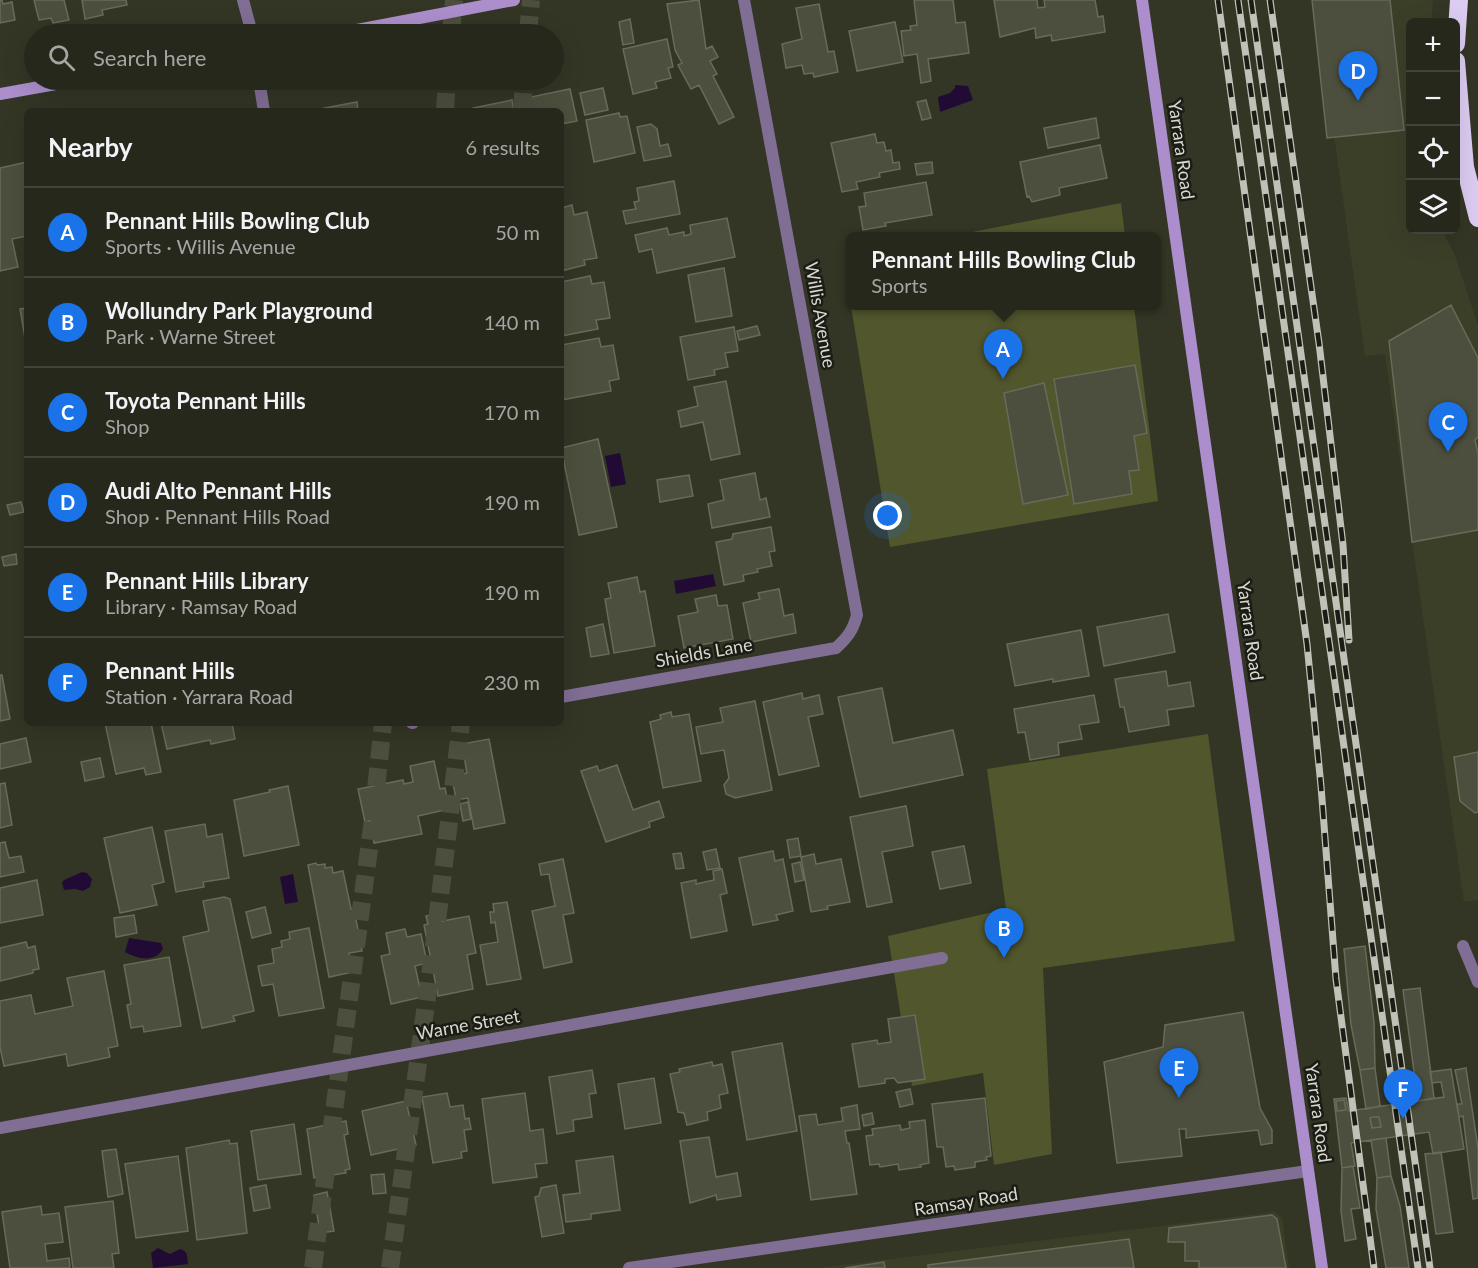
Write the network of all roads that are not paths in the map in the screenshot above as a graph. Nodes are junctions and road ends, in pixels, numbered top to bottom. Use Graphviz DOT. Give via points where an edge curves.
graph roads {
  1 [pos="243,0"];
  2 [pos="514,0"];
  3 [pos="744,0"];
  4 [pos="1142,0"];
  5 [pos="1459,0"];
  6 [pos="1457,18"];
  7 [pos="246,24"];
  8 [pos="388,24"];
  9 [pos="1456,72"];
  10 [pos="24,90"];
  11 [pos="261,90"];
  12 [pos="0,94"];
  13 [pos="264,108"];
  14 [pos="1478,218"];
  15 [pos="850,636"];
  16 [pos="564,696"];
  17 [pos="1463,946"];
  18 [pos="942,958"];
  19 [pos="1478,982"];
  20 [pos="0,1128"];
  21 [pos="1308,1171"];
  22 [pos="629,1268"];
  23 [pos="1322,1268"];
  1 -- 7 [label="street"];
  2 -- 8 [label="main road"];
  3 -- 15 [label="street, Willis Avenue" via="857,615"];
  4 -- 21 [label="main road, Yarrara Road"];
  5 -- 6 [label="highway"];
  9 -- 14 [label="highway" via="1465,167"];
  10 -- 12 [label="main road"];
  11 -- 13 [label="street"];
  15 -- 16 [label="street, Shields Lane" via="836,648"];
  17 -- 19 [label="street"];
  18 -- 20 [label="street, Warne Street"];
  21 -- 22 [label="street, Ramsay Road"];
  21 -- 23 [label="main road, Yarrara Road"];
}
